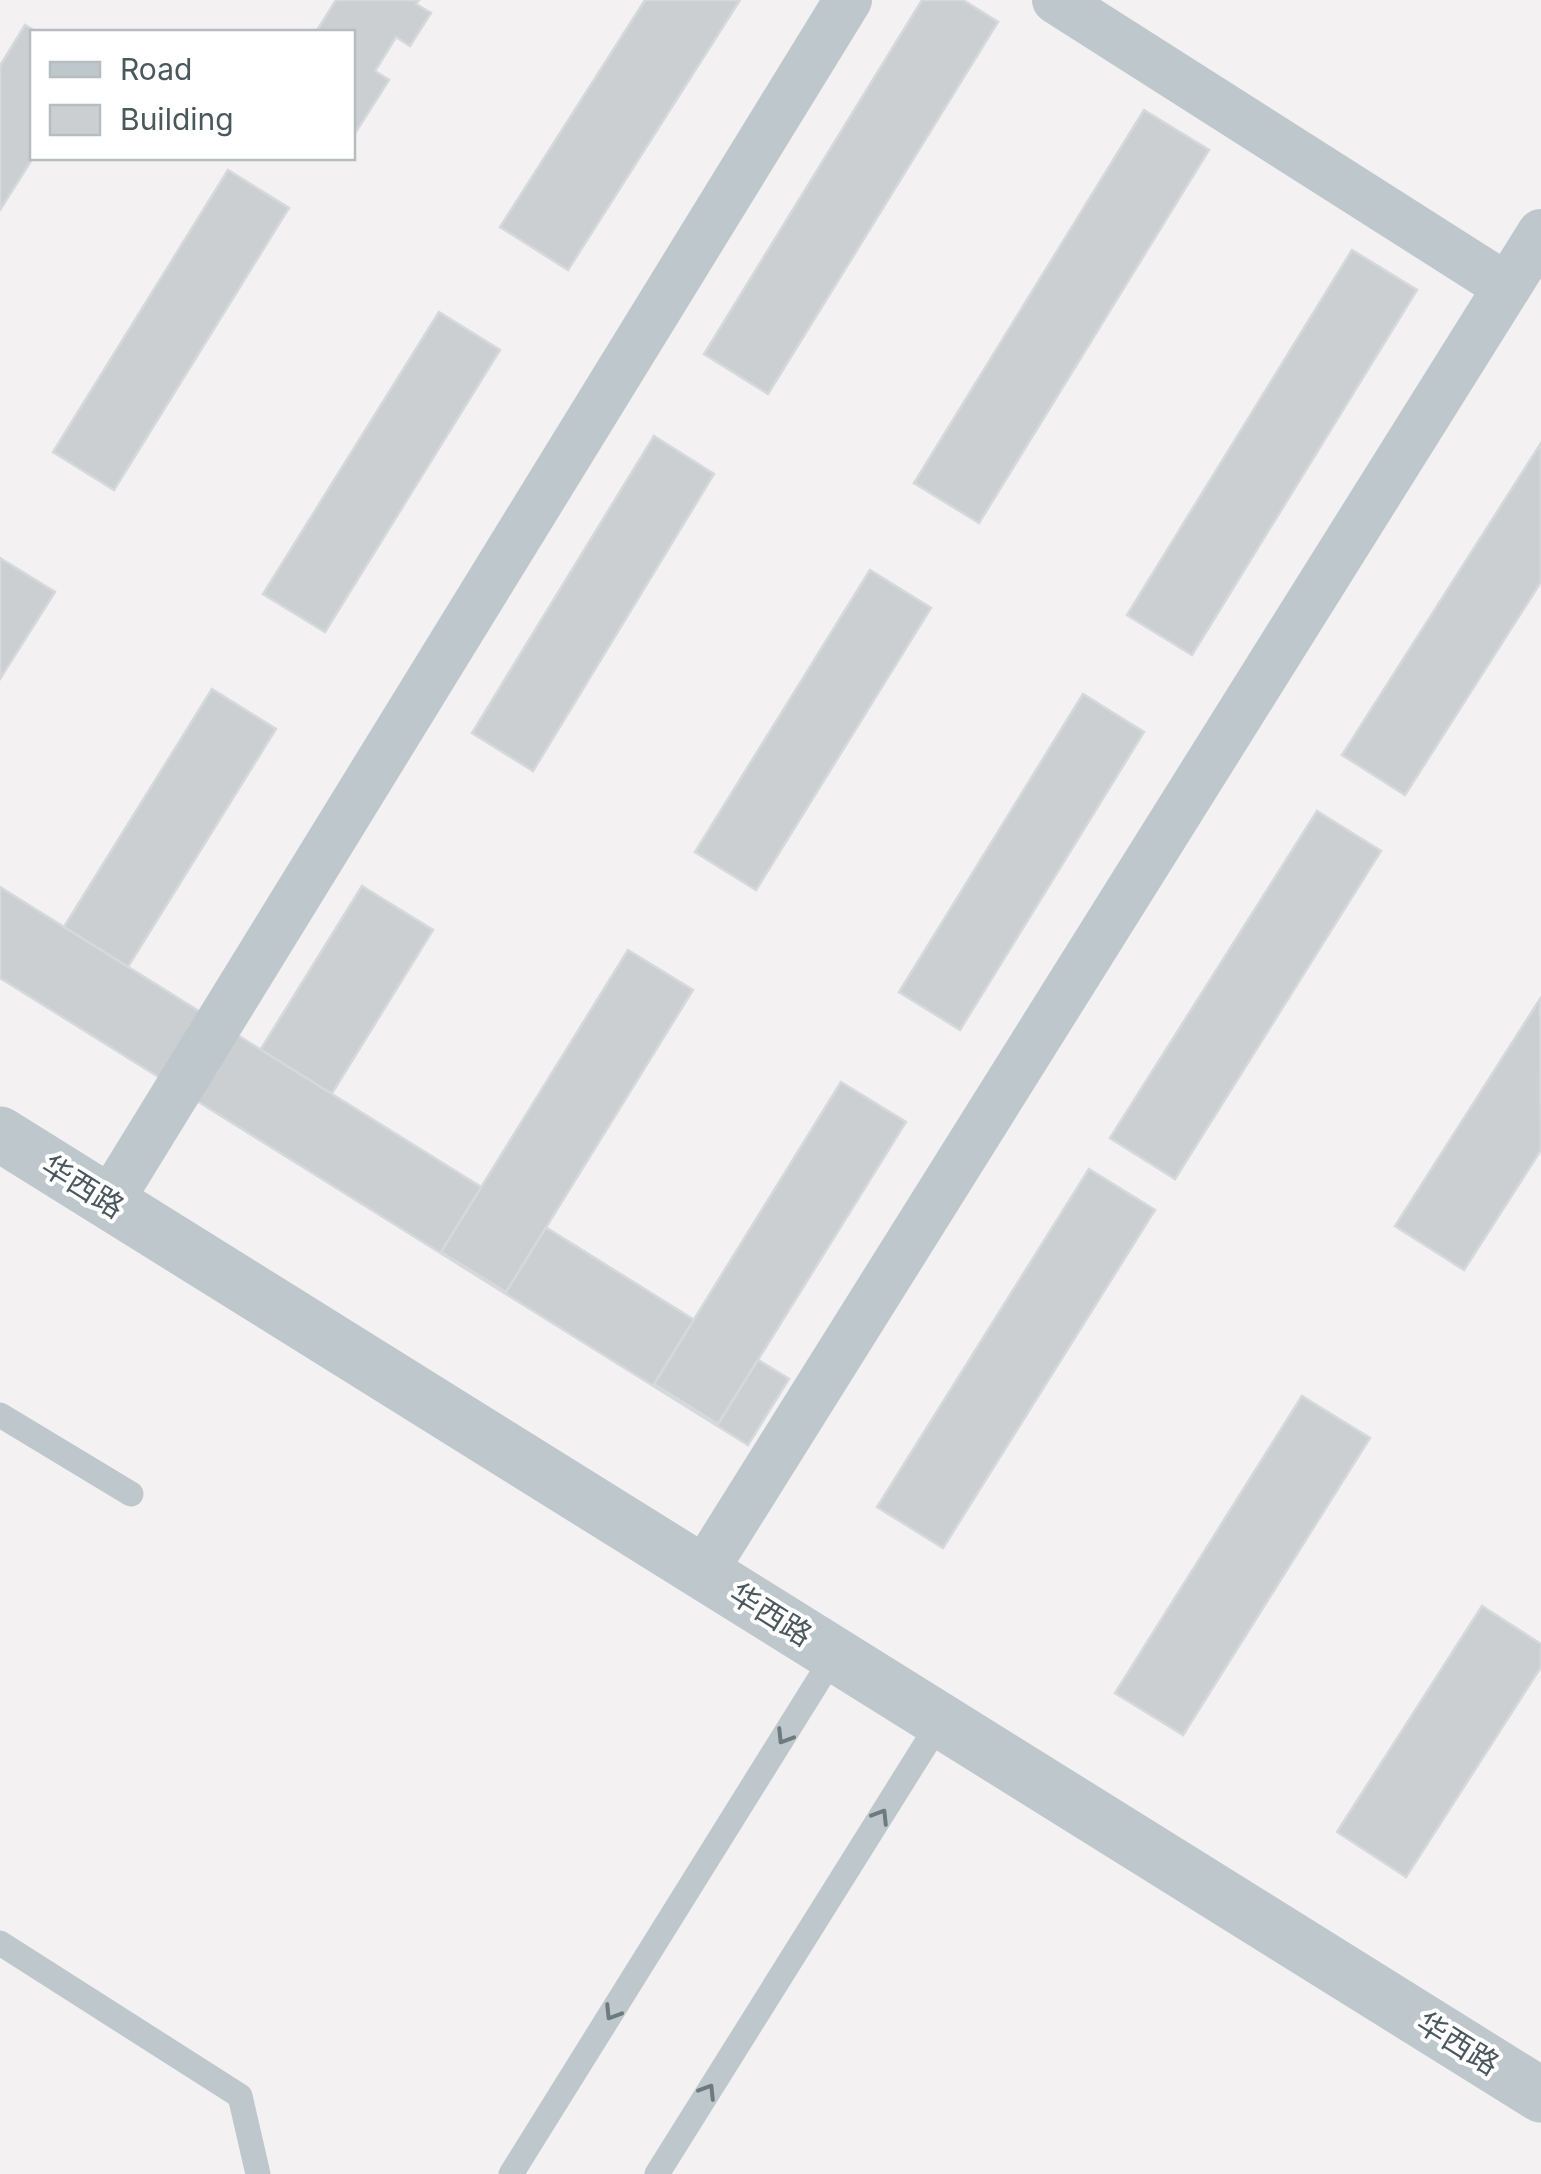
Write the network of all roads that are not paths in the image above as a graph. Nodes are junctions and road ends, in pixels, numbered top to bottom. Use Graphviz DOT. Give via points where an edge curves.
graph roads {
  1 [pos="848,0"];
  2 [pos="1056,0"];
  3 [pos="1541,233"];
  4 [pos="1507,287"];
  5 [pos="0,1134"];
  6 [pos="110,1202"];
  7 [pos="0,1415"];
  8 [pos="131,1494"];
  9 [pos="702,1572"];
  10 [pos="835,1654"];
  11 [pos="941,1720"];
  12 [pos="0,1943"];
  13 [pos="1541,2094"];
  14 [pos="258,2174"];
  15 [pos="511,2174"];
  16 [pos="656,2174"];
  1 -- 6 [label="street"];
  2 -- 4 [label="street"];
  3 -- 4 [label="street"];
  4 -- 9 [label="street"];
  5 -- 6 [label="street, 华西路"];
  6 -- 9 [label="street, 华西路"];
  7 -- 8 [label="lane"];
  9 -- 10 [label="street, 华西路"];
  10 -- 11 [label="street, 华西路"];
  10 -- 15 [label="lane, one-way"];
  11 -- 13 [label="street, 华西路"];
  16 -- 11 [label="lane, one-way"];
  12 -- 14 [label="lane" via="240,2096"];
}
